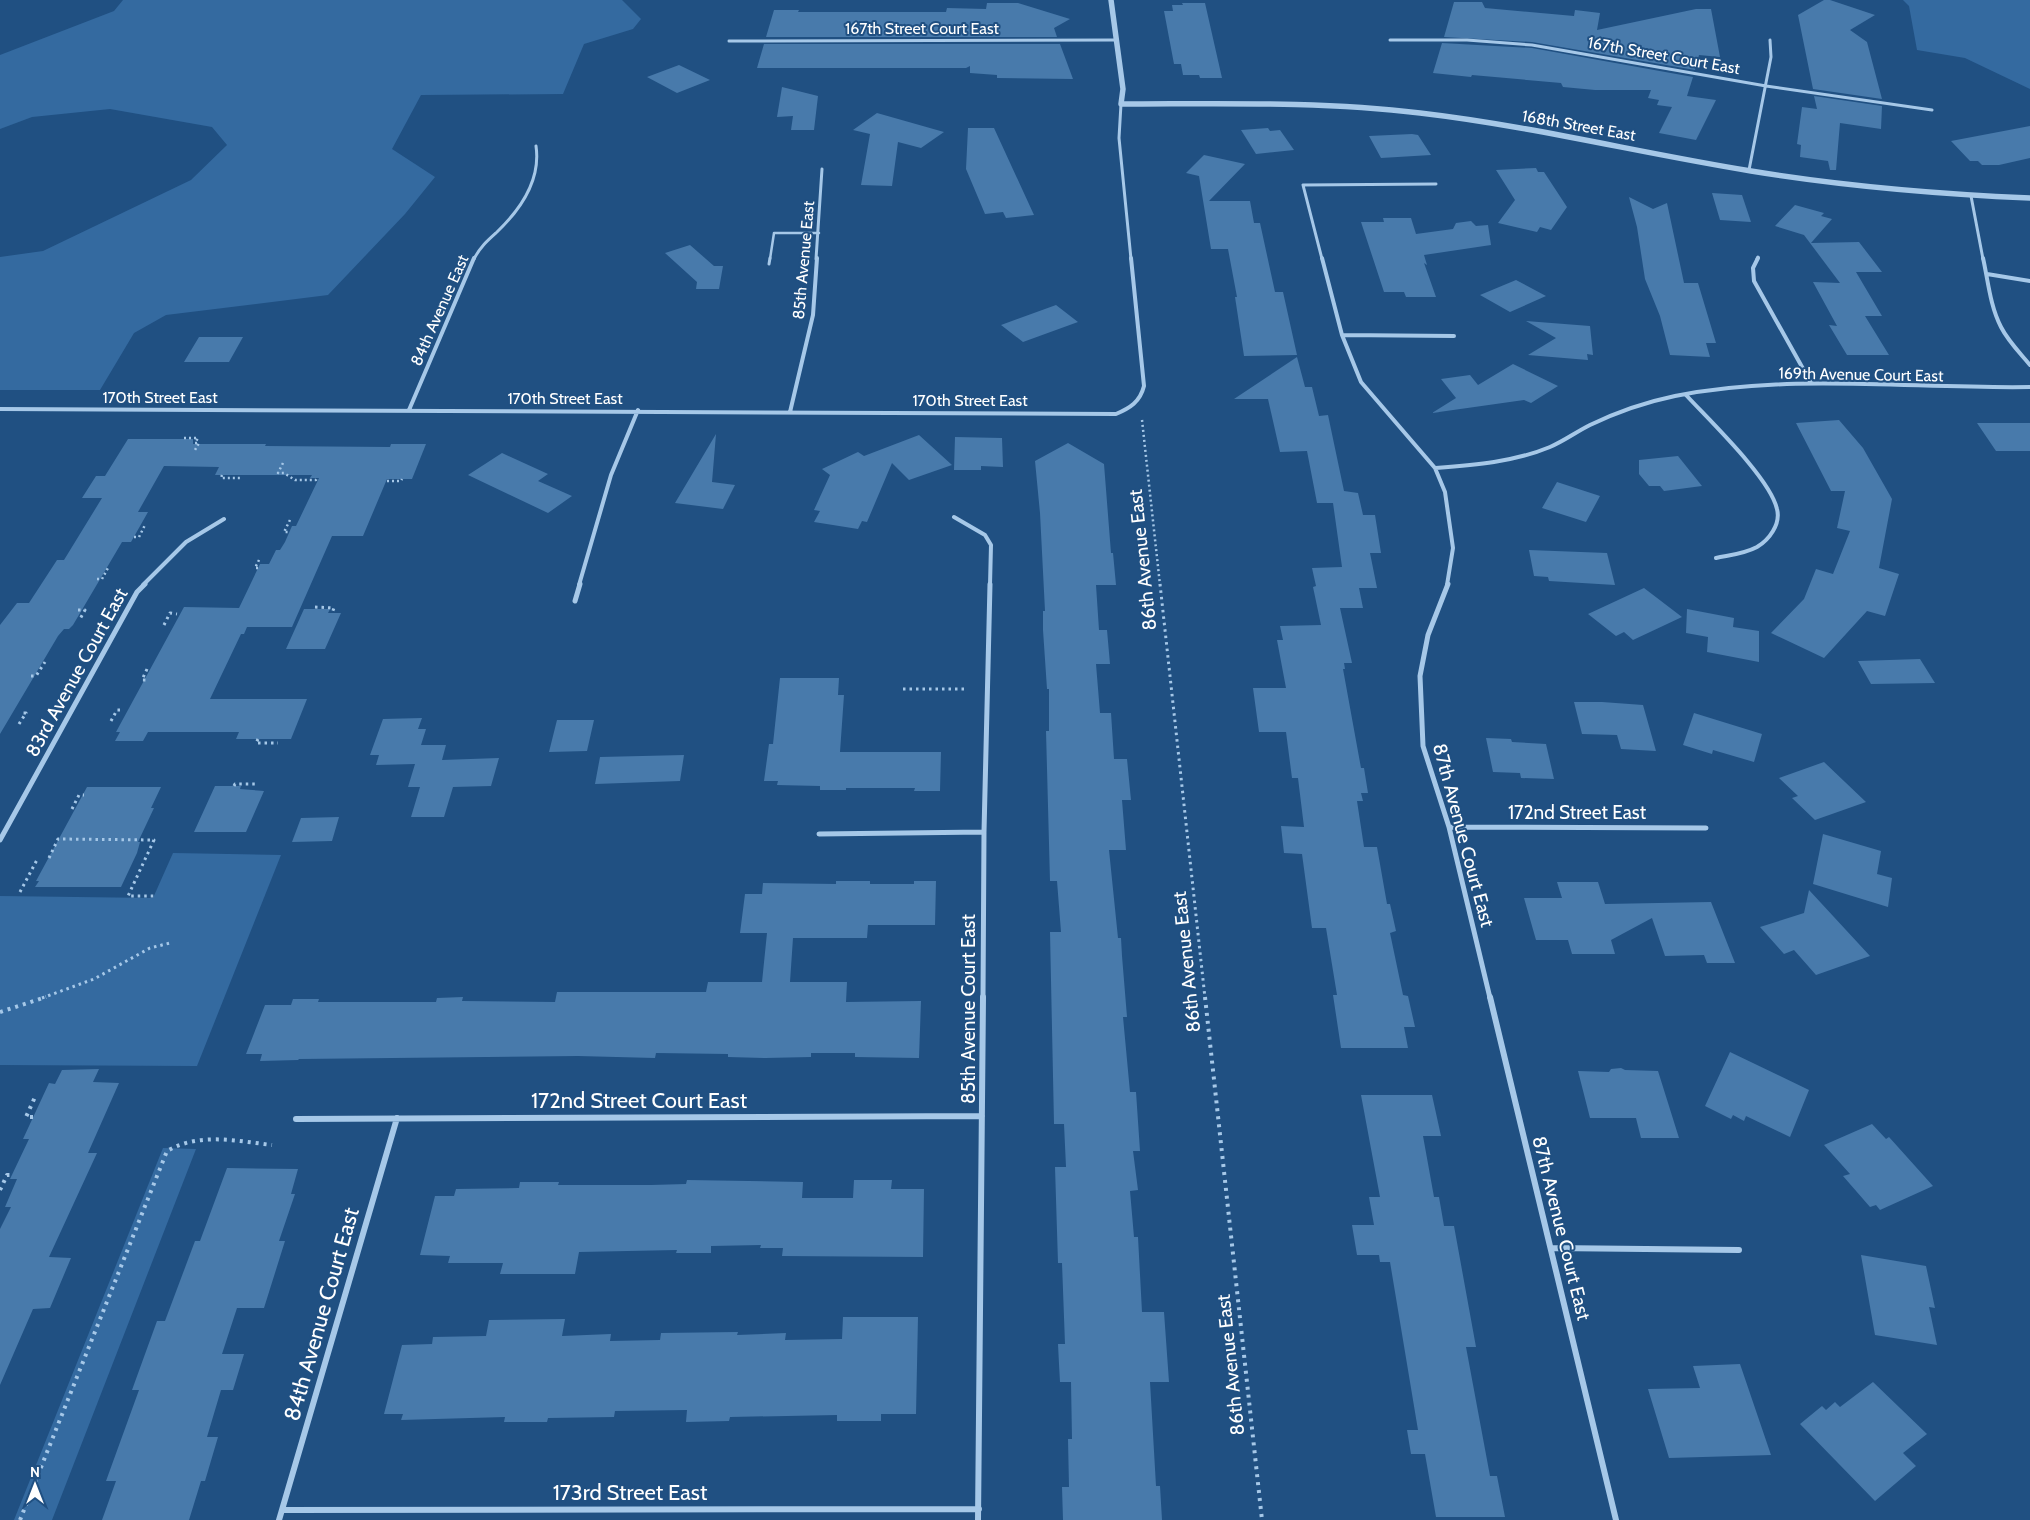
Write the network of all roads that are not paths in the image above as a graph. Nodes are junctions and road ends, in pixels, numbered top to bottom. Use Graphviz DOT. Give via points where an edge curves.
graph roads {
  1 [pos="1111,0"];
  2 [pos="1115,40"];
  3 [pos="1390,40"];
  4 [pos="1770,40"];
  5 [pos="729,41"];
  6 [pos="1766,86"];
  7 [pos="1121,104"];
  8 [pos="1932,110"];
  9 [pos="536,146"];
  10 [pos="822,168"];
  11 [pos="1749,170"];
  12 [pos="1436,184"];
  13 [pos="1971,196"];
  14 [pos="2030,198"];
  15 [pos="819,233"];
  16 [pos="1758,257"];
  17 [pos="769,264"];
  18 [pos="1987,274"];
  19 [pos="2030,281"];
  20 [pos="1342,335"];
  21 [pos="1454,336"];
  22 [pos="2030,365"];
  23 [pos="1811,383"];
  24 [pos="2030,387"];
  25 [pos="1686,395"];
  26 [pos="0,408"];
  27 [pos="409,410"];
  28 [pos="638,410"];
  29 [pos="790,412"];
  30 [pos="1435,468"];
  31 [pos="954,517"];
  32 [pos="224,519"];
  33 [pos="1716,558"];
  34 [pos="576,601"];
  35 [pos="1449,827"];
  36 [pos="1706,828"];
  37 [pos="984,832"];
  38 [pos="819,834"];
  39 [pos="0,840"];
  40 [pos="982,1116"];
  41 [pos="397,1118"];
  42 [pos="296,1119"];
  43 [pos="1552,1248"];
  44 [pos="1739,1250"];
  45 [pos="979,1509"];
  46 [pos="282,1510"];
  47 [pos="279,1520"];
  48 [pos="978,1520"];
  49 [pos="1616,1520"];
  1 -- 2 [label="street"];
  2 -- 5 [label="street, 167th Street Court East"];
  2 -- 7 [label="street" via="1123,89"];
  3 -- 6 [label="street, 167th Street Court East" via="1532,44"];
  4 -- 6 [label="street"];
  6 -- 8 [label="street, 167th Street Court East"];
  6 -- 11 [label="street"];
  7 -- 11 [label="street, 168th Street East" via="1317,104 1420,113 1552,133"];
  7 -- 29 [label="street, 170th Street East" via="1119,138 1144,386 1140,401 1116,414"];
  9 -- 27 [label="street, 84th Avenue East" via="538,161 534,180 524,200 480,247"];
  10 -- 15 [label="street, 85th Avenue East"];
  11 -- 13 [label="street, 168th Street East" via="1874,188"];
  12 -- 20 [label="street, 87th Avenue Court East" via="1303,185"];
  13 -- 14 [label="street, 168th Street East"];
  13 -- 18 [label="street"];
  15 -- 17 [label="lane" via="774,233"];
  15 -- 29 [label="street, 85th Avenue East" via="813,315"];
  16 -- 23 [label="street" via="1753,268 1754,281"];
  18 -- 19 [label="street"];
  18 -- 22 [label="street" via="2000,326"];
  20 -- 21 [label="street"];
  20 -- 30 [label="street, 87th Avenue Court East" via="1361,382"];
  23 -- 24 [label="street, 169th Avenue Court East" via="1947,388"];
  23 -- 25 [label="street, 169th Avenue Court East" via="1730,388"];
  25 -- 30 [label="street, 169th Avenue Court East" via="1619,411 1550,446 1508,460"];
  25 -- 33 [label="street" via="1763,482 1776,507 1778,521 1762,545"];
  26 -- 27 [label="street, 170th Street East"];
  27 -- 28 [label="street, 170th Street East"];
  28 -- 29 [label="street, 170th Street East"];
  28 -- 34 [label="street" via="611,474"];
  30 -- 35 [label="street, 87th Avenue Court East" via="1445,492 1453,548 1449,581 1428,635 1420,676 1423,746"];
  31 -- 37 [label="street, 85th Avenue Court East" via="984,535 991,544"];
  32 -- 39 [label="street, 83rd Avenue Court East" via="186,542 138,592"];
  35 -- 36 [label="street, 172nd Street East"];
  35 -- 43 [label="street, 87th Avenue Court East"];
  37 -- 38 [label="street"];
  37 -- 40 [label="street, 85th Avenue Court East"];
  40 -- 41 [label="street, 172nd Street Court East"];
  40 -- 45 [label="street, 85th Avenue Court East"];
  41 -- 42 [label="street, 172nd Street Court East"];
  41 -- 46 [label="street, 84th Avenue Court East"];
  43 -- 44 [label="street"];
  43 -- 49 [label="street, 87th Avenue Court East"];
  45 -- 46 [label="street, 173rd Street East"];
  45 -- 48 [label="street, 85th Avenue Court East"];
  46 -- 47 [label="street, 84th Avenue Court East"];
}
